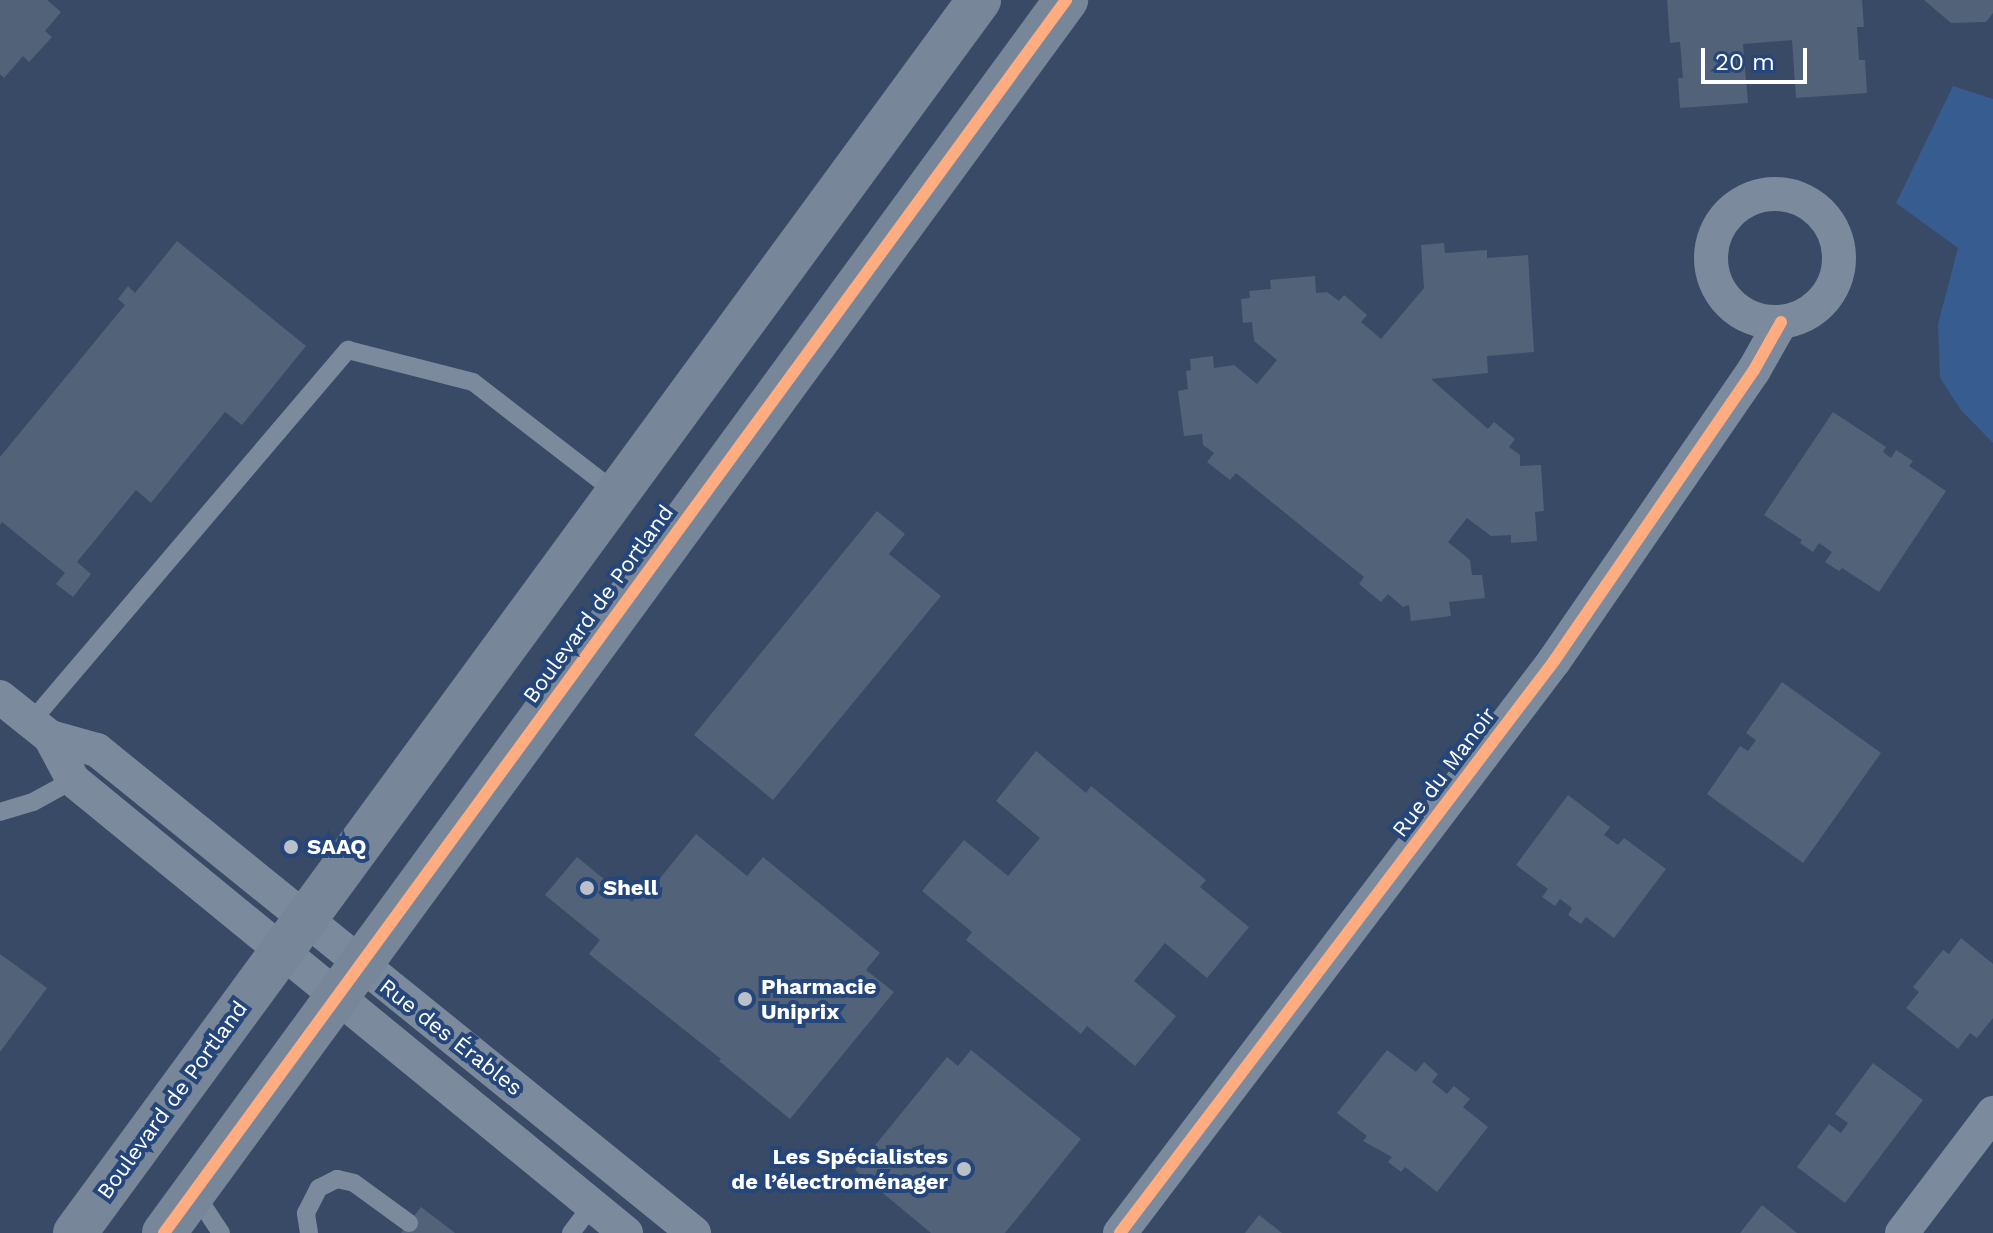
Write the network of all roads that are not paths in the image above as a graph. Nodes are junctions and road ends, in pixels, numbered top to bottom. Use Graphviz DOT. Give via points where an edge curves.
graph roads {
  1 [pos="979,0"];
  2 [pos="1066,0"];
  3 [pos="1781,322"];
  4 [pos="618,494"];
  5 [pos="0,697"];
  6 [pos="40,730"];
  7 [pos="73,780"];
  8 [pos="0,812"];
  9 [pos="294,934"];
  10 [pos="349,980"];
  11 [pos="1993,1113"];
  12 [pos="194,1191"];
  13 [pos="592,1205"];
  14 [pos="409,1223"];
  15 [pos="75,1233"];
  16 [pos="164,1233"];
  17 [pos="221,1233"];
  18 [pos="309,1233"];
  19 [pos="571,1233"];
  20 [pos="626,1233"];
  21 [pos="694,1233"];
  22 [pos="1120,1233"];
  23 [pos="1902,1233"];
  1 -- 4 [label="main road, Boulevard de Portland"];
  2 -- 10 [label="main road, Boulevard de Portland"];
  3 -- 22 [label="street, Rue du Manoir" via="1754,370 1554,661"];
  4 -- 6 [label="lane" via="473,382 348,350"];
  4 -- 9 [label="main road, Boulevard de Portland"];
  5 -- 6 [label="street, Rue des Érables"];
  6 -- 7 [label="street, Rue des Érables"];
  6 -- 9 [label="street, Rue des Érables" via="97,750"];
  7 -- 8 [label="lane" via="33,802"];
  7 -- 9 [label="street, Rue des Érables"];
  9 -- 10 [label="street, Rue des Érables"];
  9 -- 15 [label="main road, Boulevard de Portland"];
  10 -- 12 [label="main road, Boulevard de Portland"];
  10 -- 13 [label="street, Rue des Érables"];
  10 -- 21 [label="street, Rue des Érables"];
  11 -- 23 [label="street"];
  12 -- 16 [label="main road, Boulevard de Portland"];
  12 -- 17 [label="lane"];
  13 -- 19 [label="lane"];
  13 -- 20 [label="street, Rue des Érables"];
  14 -- 18 [label="lane" via="354,1183 337,1179 319,1188 306,1213"];
}
